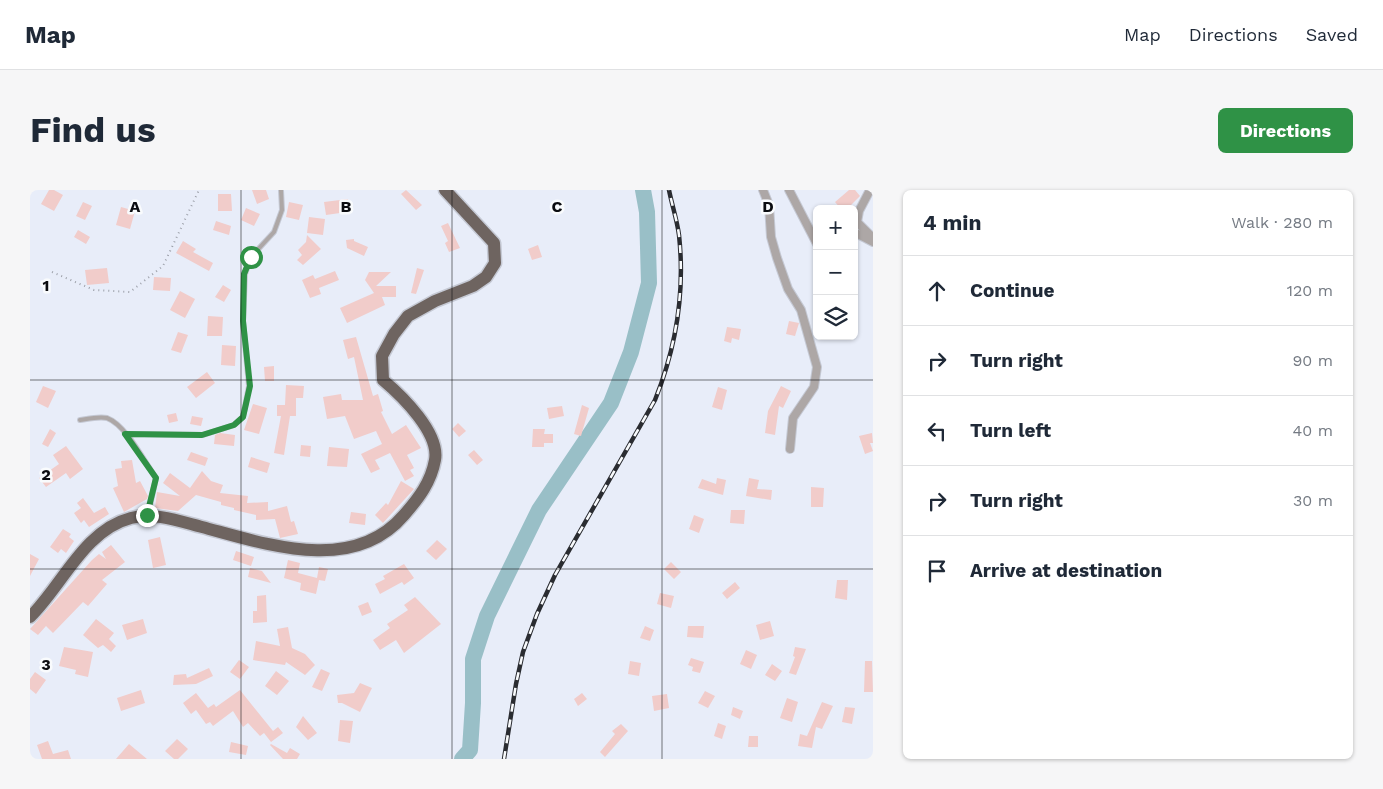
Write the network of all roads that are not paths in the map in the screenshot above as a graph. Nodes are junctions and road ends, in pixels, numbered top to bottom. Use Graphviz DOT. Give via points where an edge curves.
graph roads {
  1 [pos="281,190"];
  2 [pos="445,190"];
  3 [pos="763,190"];
  4 [pos="789,190"];
  5 [pos="870,190"];
  6 [pos="858,234"];
  7 [pos="813,236"];
  8 [pos="873,240"];
  9 [pos="80,420"];
  10 [pos="125,434"];
  11 [pos="790,449"];
  12 [pos="147,515"];
  13 [pos="30,618"];
  1 -- 10 [label="lane" via="282,210 274,232 251,257 244,274 243,321 250,386 243,417 234,425 202,435"];
  2 -- 12 [label="highway" via="494,243 495,262 486,277 473,286 408,316 382,356 384,380 426,426 436,455 434,470 422,495 396,524 360,546 320,551 266,544"];
  3 -- 11 [label="street" via="769,205 771,236 777,258 788,289 801,310 817,368 814,387 793,418"];
  4 -- 7 [label="street"];
  5 -- 8 [label="street" via="857,222"];
  6 -- 8 [label="street"];
  9 -- 10 [label="lane" via="105,417 116,423"];
  10 -- 12 [label="lane" via="156,478"];
  12 -- 13 [label="highway" via="129,518 95,538"];
}
